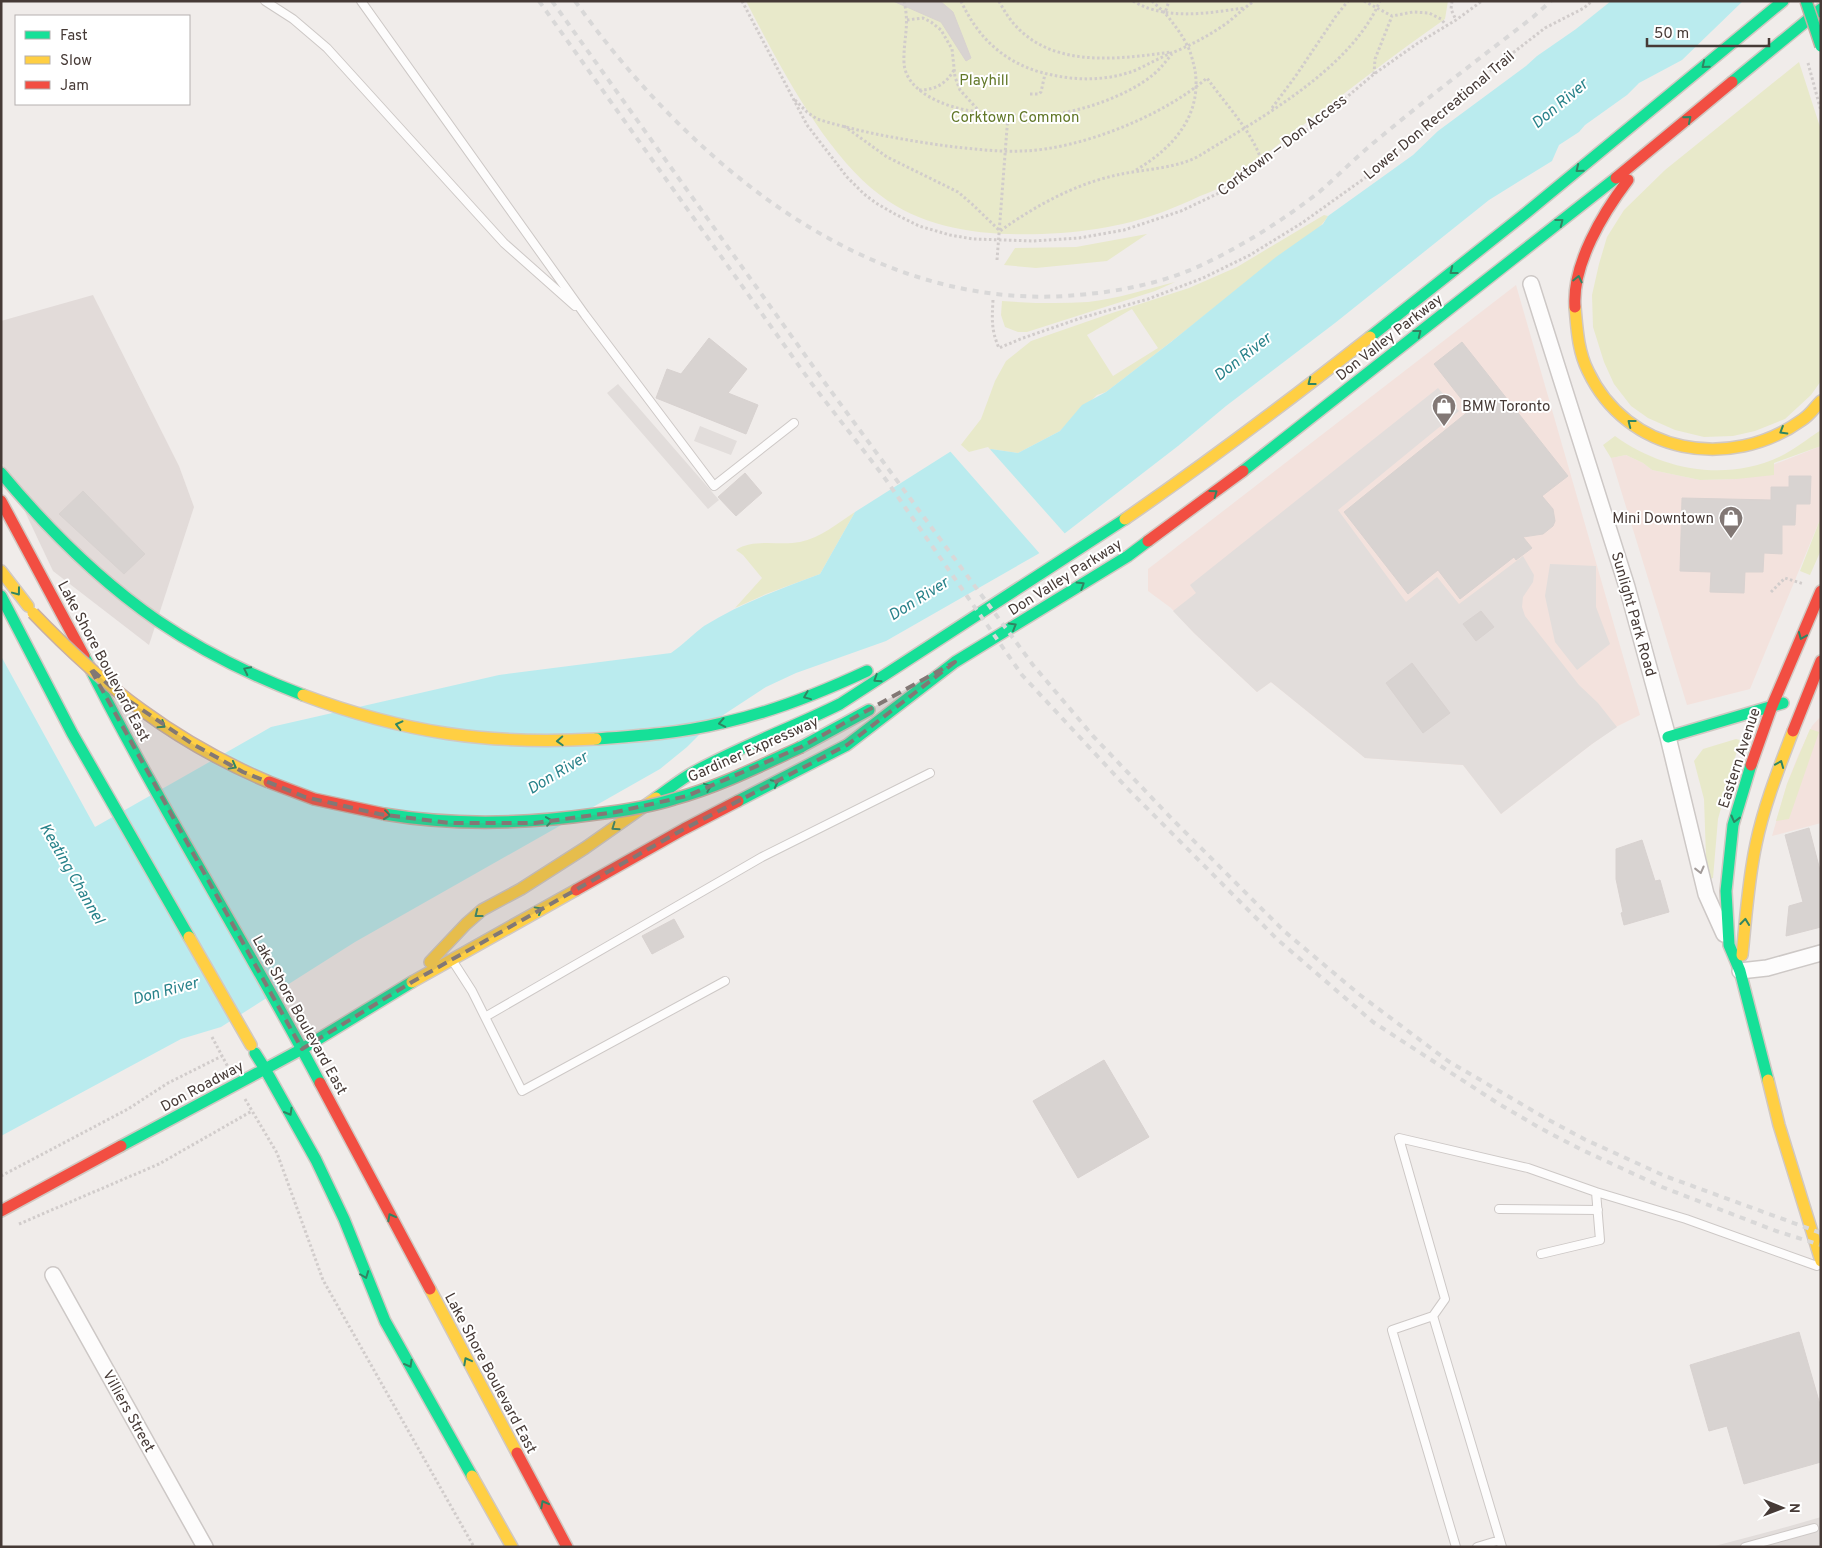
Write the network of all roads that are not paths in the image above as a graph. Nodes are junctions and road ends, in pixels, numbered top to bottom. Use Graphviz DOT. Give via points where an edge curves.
graph roads {
  1 [pos="265,1"];
  2 [pos="361,1"];
  3 [pos="1783,1"];
  4 [pos="1806,1"];
  5 [pos="1821,9"];
  6 [pos="1821,46"];
  7 [pos="1651,150"];
  8 [pos="1531,284"];
  9 [pos="585,315"];
  10 [pos="1821,401"];
  11 [pos="794,423"];
  12 [pos="1,473"];
  13 [pos="1,501"];
  14 [pos="1,572"];
  15 [pos="1821,591"];
  16 [pos="1,596"];
  17 [pos="948,633"];
  18 [pos="955,662"];
  19 [pos="1821,662"];
  20 [pos="1821,692"];
  21 [pos="1807,696"];
  22 [pos="1772,706"];
  23 [pos="1668,737"];
  24 [pos="930,773"];
  25 [pos="1729,945"];
  26 [pos="1821,953"];
  27 [pos="451,960"];
  28 [pos="1740,971"];
  29 [pos="725,981"];
  30 [pos="412,982"];
  31 [pos="485,1017"];
  32 [pos="302,1049"];
  33 [pos="265,1070"];
  34 [pos="1596,1192"];
  35 [pos="1499,1210"];
  36 [pos="1598,1210"];
  37 [pos="1,1211"];
  38 [pos="1542,1254"];
  39 [pos="1821,1261"];
  40 [pos="1821,1267"];
  41 [pos="53,1275"];
  42 [pos="1433,1316"];
  43 [pos="1814,1528"];
  44 [pos="1501,1543"];
  45 [pos="205,1547"];
  46 [pos="512,1547"];
  47 [pos="567,1547"];
  48 [pos="1456,1547"];
  49 [pos="1477,1547"];
  50 [pos="1745,1547"];
  1 -- 9 [label="lane" via="294,19 327,48 504,243"];
  2 -- 9 [label="lane"];
  3 -- 17 [label="main road, Don Valley Parkway, one-way" via="1526,213 1296,395 1179,482"];
  4 -- 6 [label="main road, bridge"];
  7 -- 5 [label="main road, Don Valley Parkway, one-way"];
  10 -- 7 [label="main road, one-way" via="1804,420 1768,441 1734,450 1699,450 1662,442 1632,426 1604,398 1588,372 1578,338 1575,296 1584,255 1596,227"];
  18 -- 7 [label="main road, Don Valley Parkway, one-way" via="1128,556 1222,488"];
  8 -- 23 [label="street, Sunlight Park Road" via="1625,578"];
  9 -- 11 [label="lane" via="714,486"];
  17 -- 12 [label="main road, one-way" via="800,699 736,720 671,732 534,742 430,732 336,708 296,694 165,626 75,554"];
  13 -- 32 [label="main road, Lake Shore Boulevard East" via="111,712"];
  14 -- 18 [label="main road, Gardiner Expressway, one-way, bridge" via="62,643 119,694 163,726 243,772 305,797 379,814 450,823 535,823 616,812 687,796 801,747"];
  15 -- 22 [label="main road, Eastern Avenue, one-way"];
  16 -- 33 [label="main road" via="72,733"];
  17 -- 30 [label="main road, one-way" via="840,704 692,773 577,853 482,910"];
  27 -- 18 [label="main road, one-way" via="684,828 847,745"];
  19 -- 21 [label="main road, Eastern Avenue"];
  20 -- 21 [label="main road"];
  21 -- 22 [label="main road"];
  28 -- 21 [label="main road, Eastern Avenue, one-way" via="1756,844 1778,769"];
  22 -- 23 [label="main road"];
  22 -- 25 [label="main road, Eastern Avenue, one-way" via="1733,825 1726,891"];
  23 -- 25 [label="street, Sunlight Park Road, one-way" via="1707,897"];
  24 -- 31 [label="lane" via="762,858"];
  25 -- 28 [label="main road, Eastern Avenue"];
  26 -- 28 [label="street" via="1766,968"];
  27 -- 30 [label="main road"];
  27 -- 31 [label="lane"];
  28 -- 39 [label="main road, Eastern Avenue" via="1779,1125"];
  29 -- 31 [label="lane" via="522,1092"];
  30 -- 32 [label="main road, Don Roadway"];
  32 -- 33 [label="main road, Don Roadway"];
  47 -- 32 [label="main road, Lake Shore Boulevard East, one-way"];
  33 -- 37 [label="main road, Don Roadway"];
  33 -- 46 [label="main road, one-way" via="316,1160 385,1321"];
  34 -- 36 [label="lane"];
  34 -- 40 [label="lane"];
  34 -- 42 [label="lane" via="1528,1168 1399,1138 1445,1299"];
  35 -- 36 [label="lane"];
  36 -- 38 [label="lane" via="1600,1240"];
  41 -- 45 [label="street, Villiers Street"];
  42 -- 44 [label="lane"];
  42 -- 48 [label="lane" via="1392,1330"];
  43 -- 50 [label="lane"];
  44 -- 49 [label="lane"];
}
